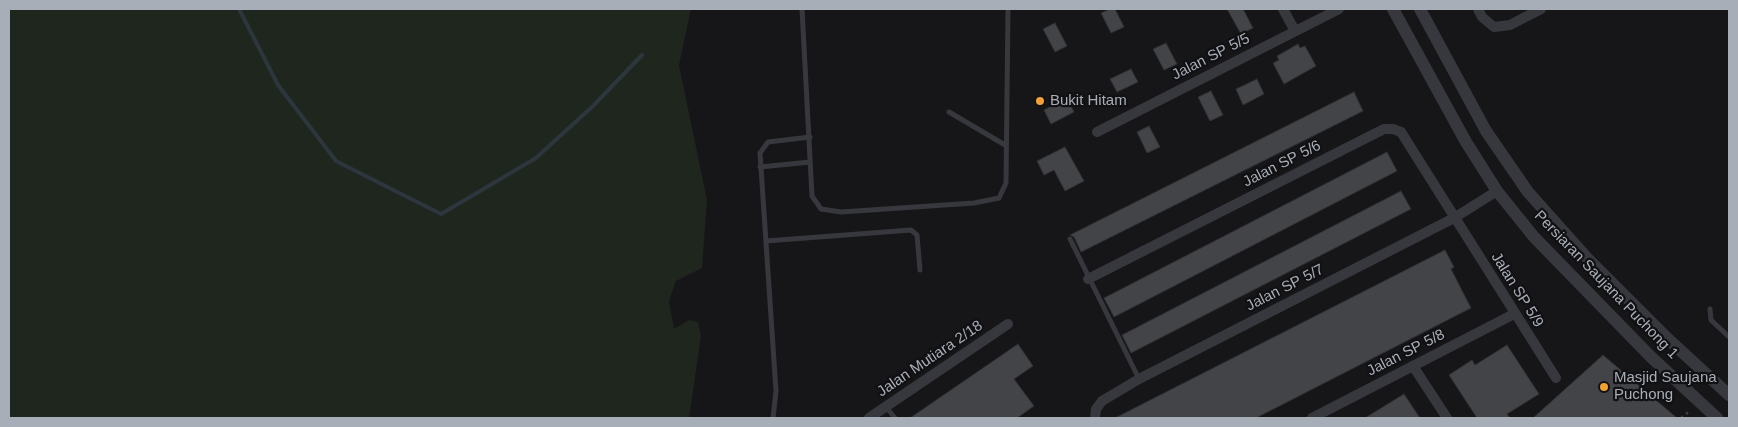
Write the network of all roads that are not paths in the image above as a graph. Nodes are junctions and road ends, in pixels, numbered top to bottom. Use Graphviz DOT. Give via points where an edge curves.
graph roads {
  1 [pos="802,9"];
  2 [pos="1008,9"];
  3 [pos="1283,9"];
  4 [pos="1339,9"];
  5 [pos="1393,9"];
  6 [pos="1420,9"];
  7 [pos="1478,9"];
  8 [pos="1541,9"];
  9 [pos="1295,31"];
  10 [pos="949,112"];
  11 [pos="1097,132"];
  12 [pos="810,137"];
  13 [pos="1005,145"];
  14 [pos="810,162"];
  15 [pos="760,167"];
  16 [pos="1497,191"];
  17 [pos="1454,218"];
  18 [pos="1070,239"];
  19 [pos="766,242"];
  20 [pos="920,270"];
  21 [pos="1088,279"];
  22 [pos="1710,309"];
  23 [pos="1514,314"];
  24 [pos="1008,324"];
  25 [pos="1729,337"];
  26 [pos="1413,366"];
  27 [pos="1556,378"];
  28 [pos="1139,379"];
  29 [pos="1729,395"];
  30 [pos="886,407"];
  31 [pos="774,418"];
  32 [pos="869,418"];
  33 [pos="894,418"];
  34 [pos="1095,418"];
  35 [pos="1314,418"];
  36 [pos="1446,418"];
  37 [pos="1717,418"];
  1 -- 12 [label="lane"];
  2 -- 13 [label="lane"];
  3 -- 9 [label="street"];
  4 -- 9 [label="street, Jalan SP 5/5"];
  5 -- 16 [label="street, Persiaran Saujana Puchong 1" via="1466,142"];
  6 -- 29 [label="street, Persiaran Saujana Puchong 1" via="1486,132 1528,192 1593,264"];
  7 -- 8 [label="street" via="1487,23 1494,28 1502,28"];
  9 -- 11 [label="street, Jalan SP 5/5"];
  10 -- 13 [label="lane"];
  12 -- 14 [label="lane"];
  12 -- 15 [label="lane" via="768,142 760,153"];
  13 -- 14 [label="lane" via="1006,183 999,198 974,204 841,212 821,209 812,196"];
  14 -- 15 [label="lane"];
  15 -- 19 [label="lane"];
  16 -- 17 [label="street, Jalan SP 5/7"];
  16 -- 37 [label="street, Persiaran Saujana Puchong 1" via="1534,237 1651,357"];
  17 -- 21 [label="street, Jalan SP 5/6" via="1402,132 1384,129"];
  17 -- 23 [label="street, Jalan SP 5/9"];
  17 -- 28 [label="street, Jalan SP 5/7"];
  18 -- 21 [label="lane"];
  19 -- 20 [label="lane" via="911,230 917,235"];
  19 -- 31 [label="lane" via="776,391"];
  21 -- 28 [label="lane"];
  22 -- 25 [label="lane" via="1711,320"];
  23 -- 26 [label="street, Jalan SP 5/8"];
  23 -- 27 [label="street, Jalan SP 5/9"];
  24 -- 30 [label="street, Jalan Mutiara 2/18"];
  26 -- 35 [label="street, Jalan SP 5/8"];
  26 -- 36 [label="street"];
  28 -- 34 [label="street, Jalan SP 5/7" via="1102,400"];
  30 -- 32 [label="street, Jalan Mutiara 2/18"];
  30 -- 33 [label="lane"];
}
